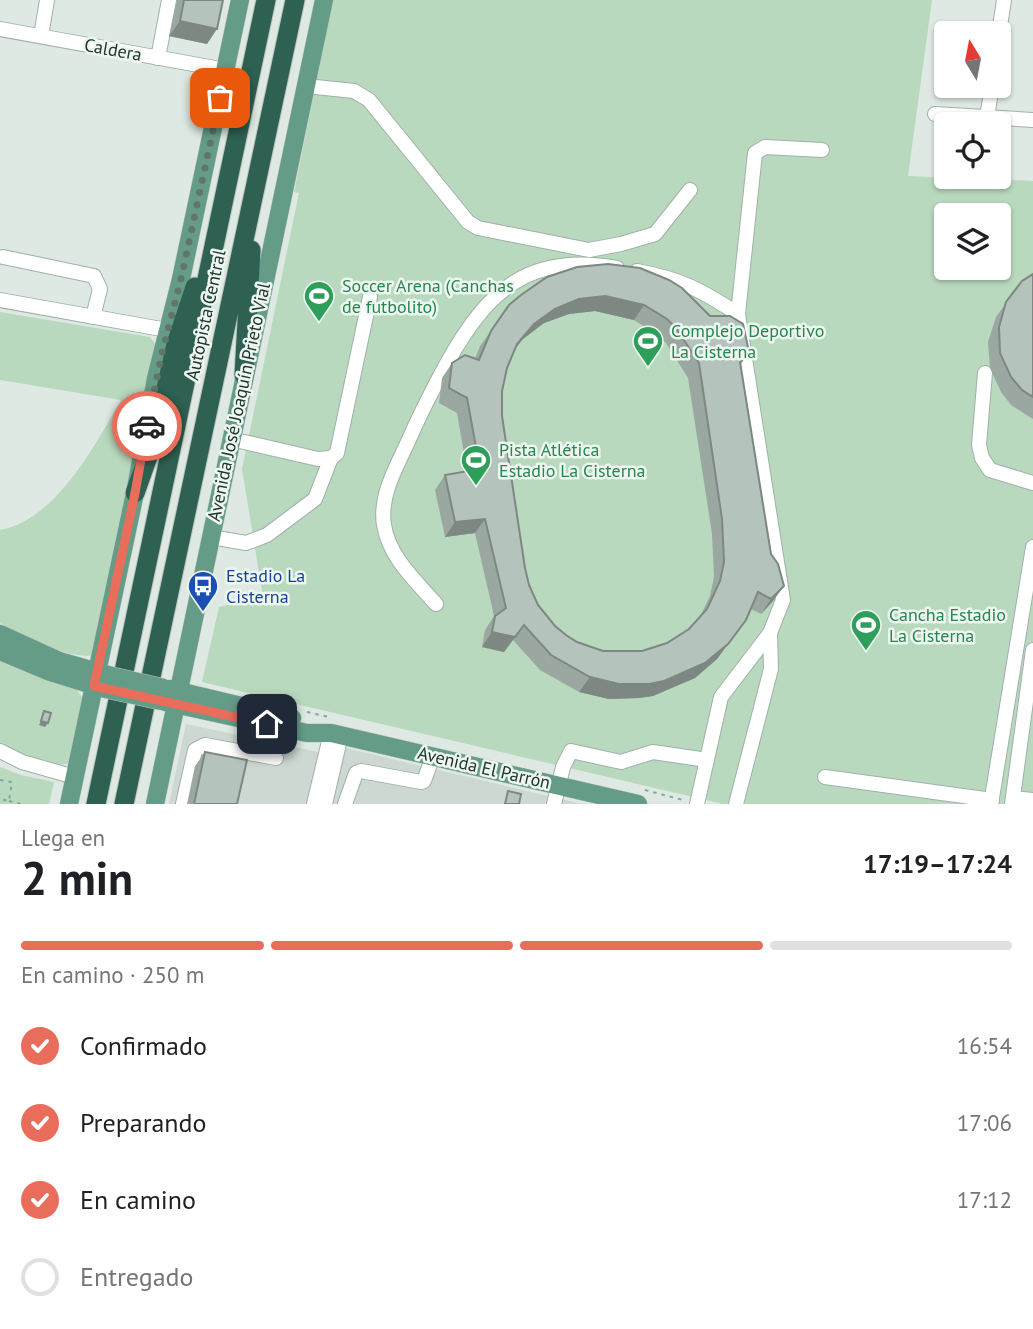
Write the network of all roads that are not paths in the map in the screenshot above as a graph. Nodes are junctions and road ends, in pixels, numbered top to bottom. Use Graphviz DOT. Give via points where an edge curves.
graph roads {
  1 [pos="47,0"];
  2 [pos="169,0"];
  3 [pos="240,0"];
  4 [pos="266,0"];
  5 [pos="295,0"];
  6 [pos="324,0"];
  7 [pos="1004,0"];
  8 [pos="1001,21"];
  9 [pos="0,29"];
  10 [pos="41,36"];
  11 [pos="158,58"];
  12 [pos="226,70"];
  13 [pos="306,86"];
  14 [pos="1011,119"];
  15 [pos="1033,120"];
  16 [pos="822,150"];
  17 [pos="255,186"];
  18 [pos="690,190"];
  19 [pos="217,234"];
  20 [pos="3,257"];
  21 [pos="370,297"];
  22 [pos="0,300"];
  23 [pos="738,314"];
  24 [pos="93,317"];
  25 [pos="167,330"];
  26 [pos="985,373"];
  27 [pos="244,375"];
  28 [pos="231,439"];
  29 [pos="331,458"];
  30 [pos="1033,484"];
  31 [pos="135,493"];
  32 [pos="211,537"];
  33 [pos="1033,547"];
  34 [pos="436,604"];
  35 [pos="770,632"];
  36 [pos="0,647"];
  37 [pos="1033,650"];
  38 [pos="101,680"];
  39 [pos="170,696"];
  40 [pos="336,734"];
  41 [pos="0,751"];
  42 [pos="433,756"];
  43 [pos="276,758"];
  44 [pos="707,760"];
  45 [pos="75,777"];
  46 [pos="825,777"];
  47 [pos="557,785"];
  48 [pos="1033,800"];
  49 [pos="1012,801"];
  50 [pos="992,802"];
  51 [pos="69,804"];
  52 [pos="96,804"];
  53 [pos="124,804"];
  54 [pos="155,804"];
  55 [pos="183,804"];
  56 [pos="314,804"];
  57 [pos="325,804"];
  58 [pos="345,804"];
  59 [pos="554,804"];
  60 [pos="638,804"];
  61 [pos="697,804"];
  62 [pos="736,804"];
  1 -- 10 [label="street"];
  2 -- 11 [label="street"];
  3 -- 12 [label="main road"];
  4 -- 19 [label="highway, Autopista Central"];
  5 -- 17 [label="highway, Autopista Central"];
  6 -- 13 [label="main road, Avenida José Joaquín Prieto Vial"];
  7 -- 8 [label="street"];
  9 -- 10 [label="street, Caldera"];
  10 -- 11 [label="street, Caldera"];
  11 -- 12 [label="street, Caldera"];
  12 -- 25 [label="main road"];
  13 -- 18 [label="street" via="354,91 369,100 468,222 478,228 589,250 654,234"];
  13 -- 27 [label="main road, Avenida José Joaquín Prieto Vial"];
  14 -- 15 [label="street"];
  16 -- 23 [label="street" via="765,147 755,153"];
  17 -- 27 [label="highway"];
  17 -- 53 [label="highway, Autopista Central"];
  19 -- 31 [label="highway" via="185,315 155,437"];
  19 -- 52 [label="highway, Autopista Central"];
  20 -- 24 [label="street" via="94,276 100,289"];
  21 -- 29 [label="street" via="337,453"];
  22 -- 24 [label="street"];
  23 -- 34 [label="street" via="701,290 666,276 596,264 559,265 534,273 487,302 463,334 423,407 385,495 383,522 388,543"];
  23 -- 35 [label="street" via="783,600"];
  24 -- 25 [label="street"];
  25 -- 31 [label="main road"];
  26 -- 30 [label="street" via="982,457 990,470"];
  27 -- 28 [label="main road, Avenida José Joaquín Prieto Vial"];
  28 -- 29 [label="street"];
  28 -- 32 [label="main road, Avenida José Joaquín Prieto Vial"];
  29 -- 32 [label="street" via="315,499 267,535 246,543"];
  31 -- 38 [label="main road"];
  32 -- 39 [label="main road, Avenida José Joaquín Prieto Vial"];
  33 -- 50 [label="street"];
  35 -- 44 [label="street" via="721,697"];
  35 -- 62 [label="street" via="771,669"];
  36 -- 38 [label="main road, Avenida El Parrón" via="34,666"];
  37 -- 49 [label="street"];
  38 -- 39 [label="main road, Avenida El Parrón, bridge"];
  38 -- 45 [label="main road"];
  39 -- 40 [label="main road, Avenida El Parrón" via="307,733"];
  39 -- 54 [label="main road, Avenida José Joaquín Prieto Vial"];
  40 -- 42 [label="main road, Avenida El Parrón"];
  40 -- 56 [label="street"];
  40 -- 57 [label="street"];
  41 -- 45 [label="street"];
  42 -- 47 [label="main road, Avenida El Parrón"];
  42 -- 58 [label="street" via="421,782 356,773"];
  43 -- 55 [label="street" via="205,745 197,748"];
  44 -- 47 [label="street" via="653,752 621,762 574,750 568,752"];
  44 -- 61 [label="street"];
  45 -- 51 [label="main road"];
  46 -- 50 [label="street"];
  47 -- 59 [label="street"];
  47 -- 60 [label="main road, Avenida El Parrón"];
  48 -- 49 [label="street"];
}
